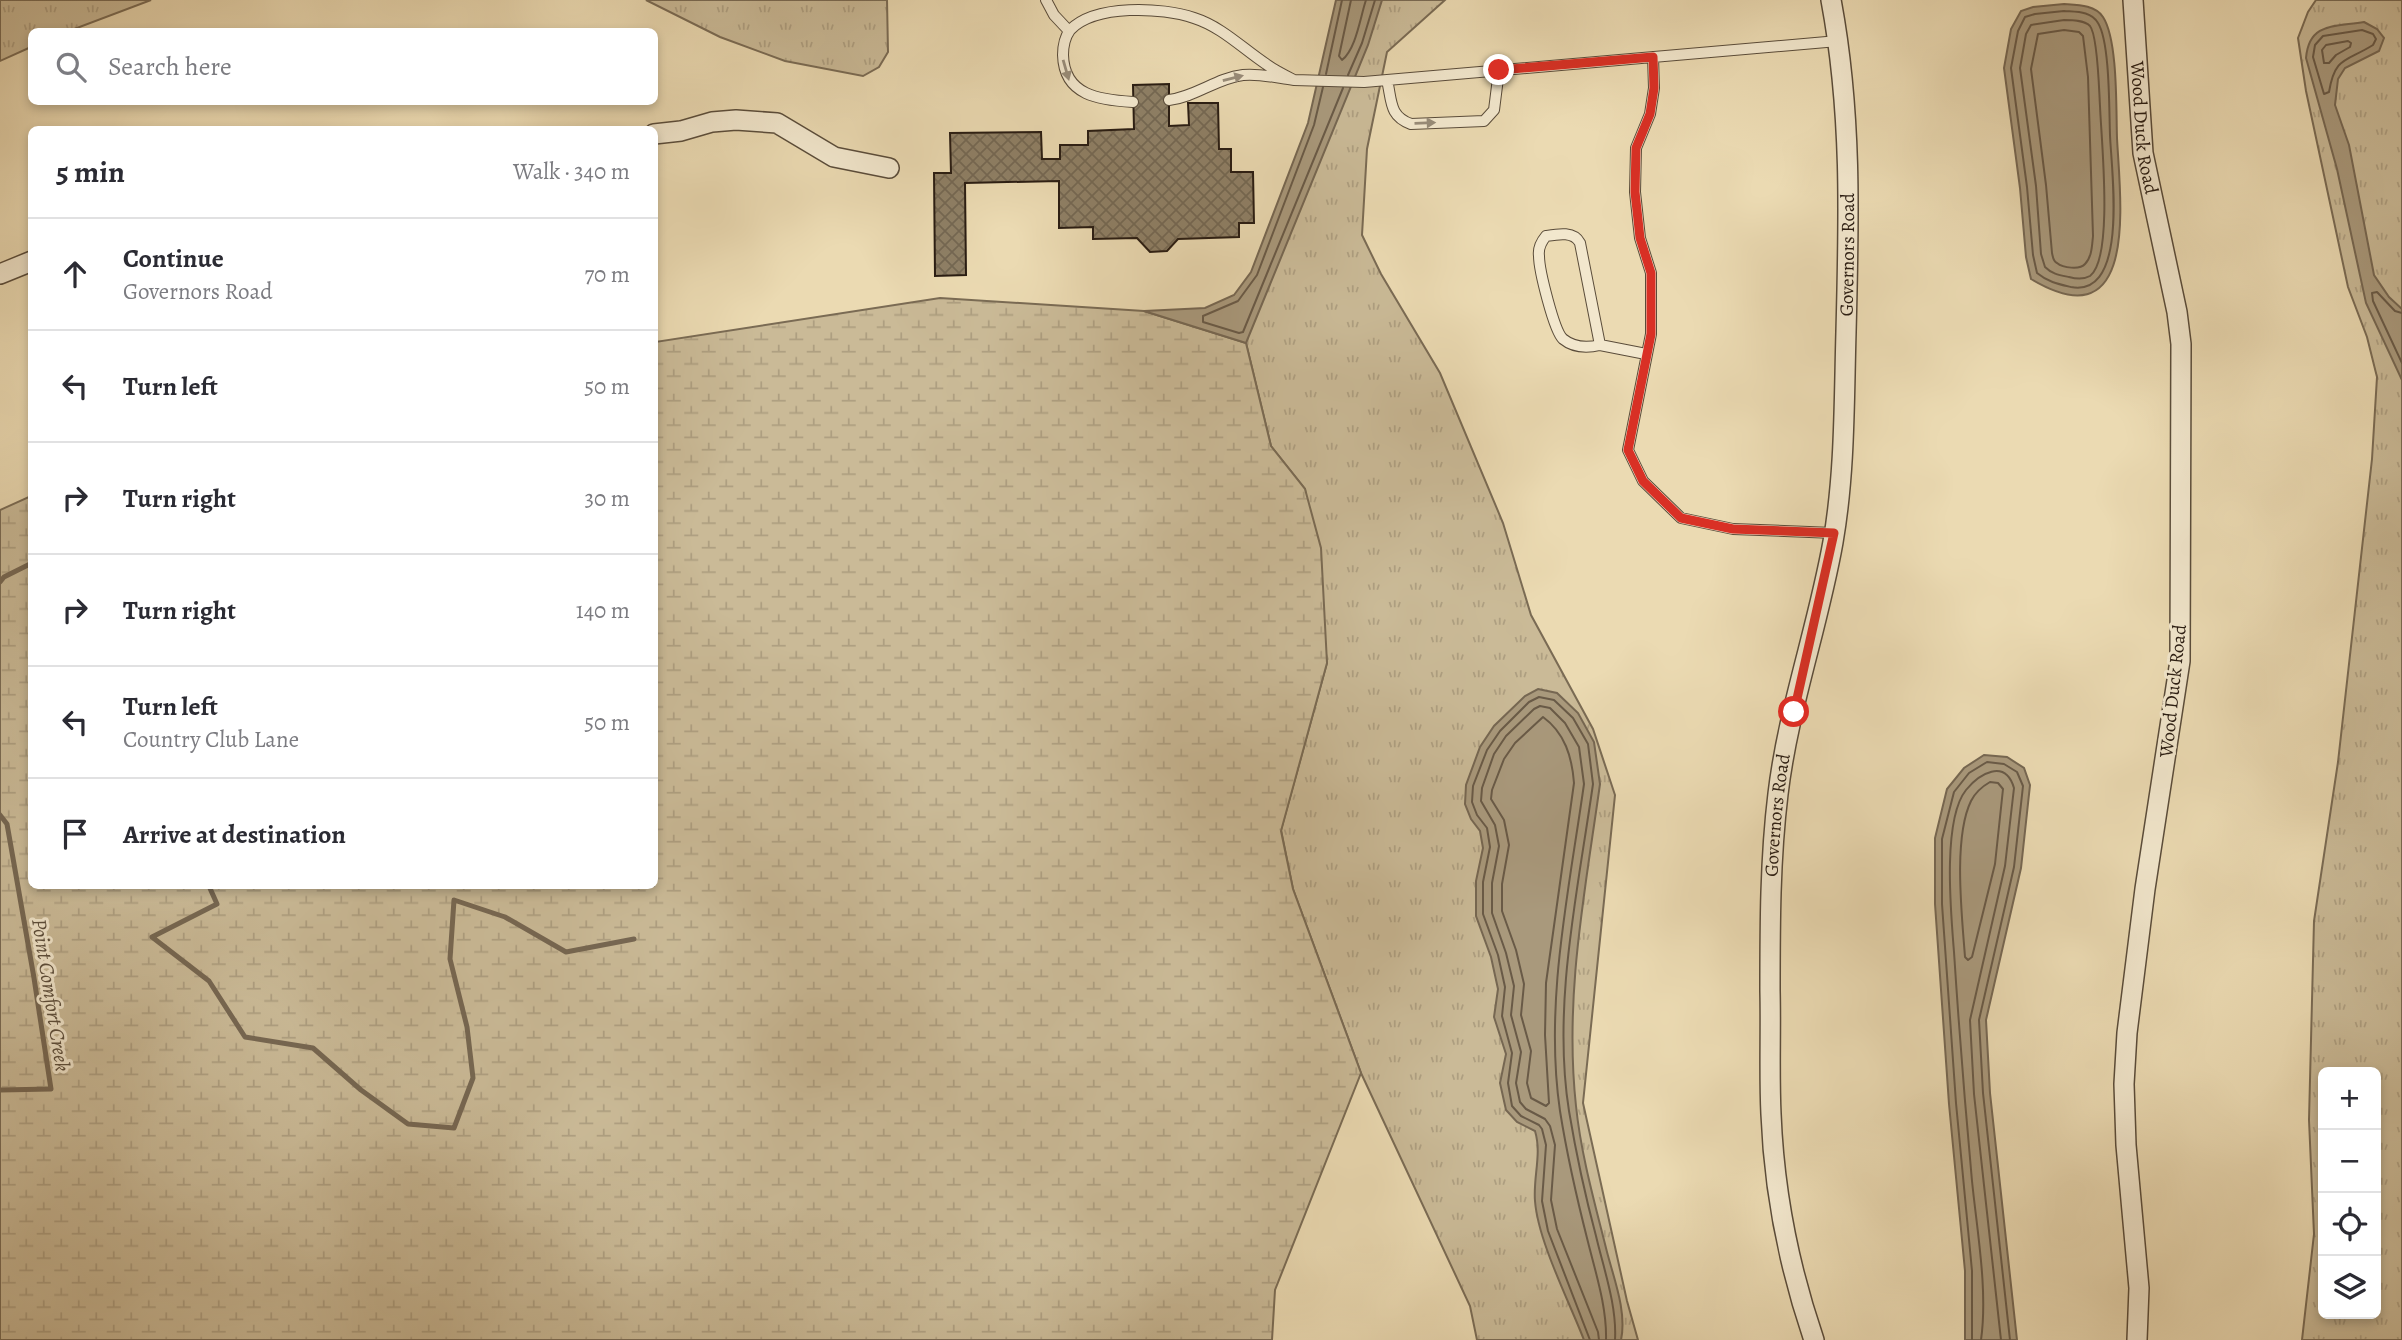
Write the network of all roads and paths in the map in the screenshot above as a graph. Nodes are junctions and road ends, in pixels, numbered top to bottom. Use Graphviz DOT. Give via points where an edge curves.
graph roads {
  1 [pos="1046,0"];
  2 [pos="1831,0"];
  3 [pos="2133,0"];
  4 [pos="1159,5"];
  5 [pos="1069,31"];
  6 [pos="1838,40"];
  7 [pos="1653,57"];
  8 [pos="1499,70"];
  9 [pos="1294,80"];
  10 [pos="1387,80"];
  11 [pos="1169,100"];
  12 [pos="1133,102"];
  13 [pos="658,134"];
  14 [pos="889,167"];
  15 [pos="28,263"];
  16 [pos="0,274"];
  17 [pos="1600,345"];
  18 [pos="1646,354"];
  19 [pos="1834,533"];
  20 [pos="1814,1340"];
  21 [pos="2137,1340"];
  1 -- 5 [label="lane"];
  2 -- 6 [label="street, Governors Road"];
  3 -- 21 [label="street, Wood Duck Road" via="2144,153 2181,344 2182,598 2180,661 2126,1046 2126,1145 2138,1288"];
  4 -- 5 [label="lane" via="1086,20"];
  4 -- 9 [label="lane" via="1215,27"];
  5 -- 12 [label="lane, one-way" via="1063,68 1070,83 1088,95"];
  6 -- 7 [label="lane"];
  6 -- 19 [label="street, Governors Road" via="1850,186 1843,469"];
  7 -- 8 [label="lane"];
  7 -- 18 [label="lane" via="1650,114 1636,148 1640,238 1651,273 1651,334"];
  8 -- 10 [label="lane"];
  10 -- 8 [label="lane, one-way" via="1394,113 1400,120 1411,124 1484,121 1494,110"];
  9 -- 10 [label="lane"];
  11 -- 9 [label="lane, one-way" via="1243,75"];
  13 -- 14 [label="street" via="712,122 777,123 834,157"];
  15 -- 16 [label="street"];
  17 -- 17 [label="lane" via="1580,243 1569,235 1546,236 1539,256 1554,326 1564,340 1580,347"];
  17 -- 18 [label="lane"];
  18 -- 19 [label="lane" via="1628,450 1643,481 1681,518 1733,529"];
  19 -- 20 [label="street, Governors Road" via="1778,794 1770,926 1770,1115 1780,1211 1795,1286"];
}
